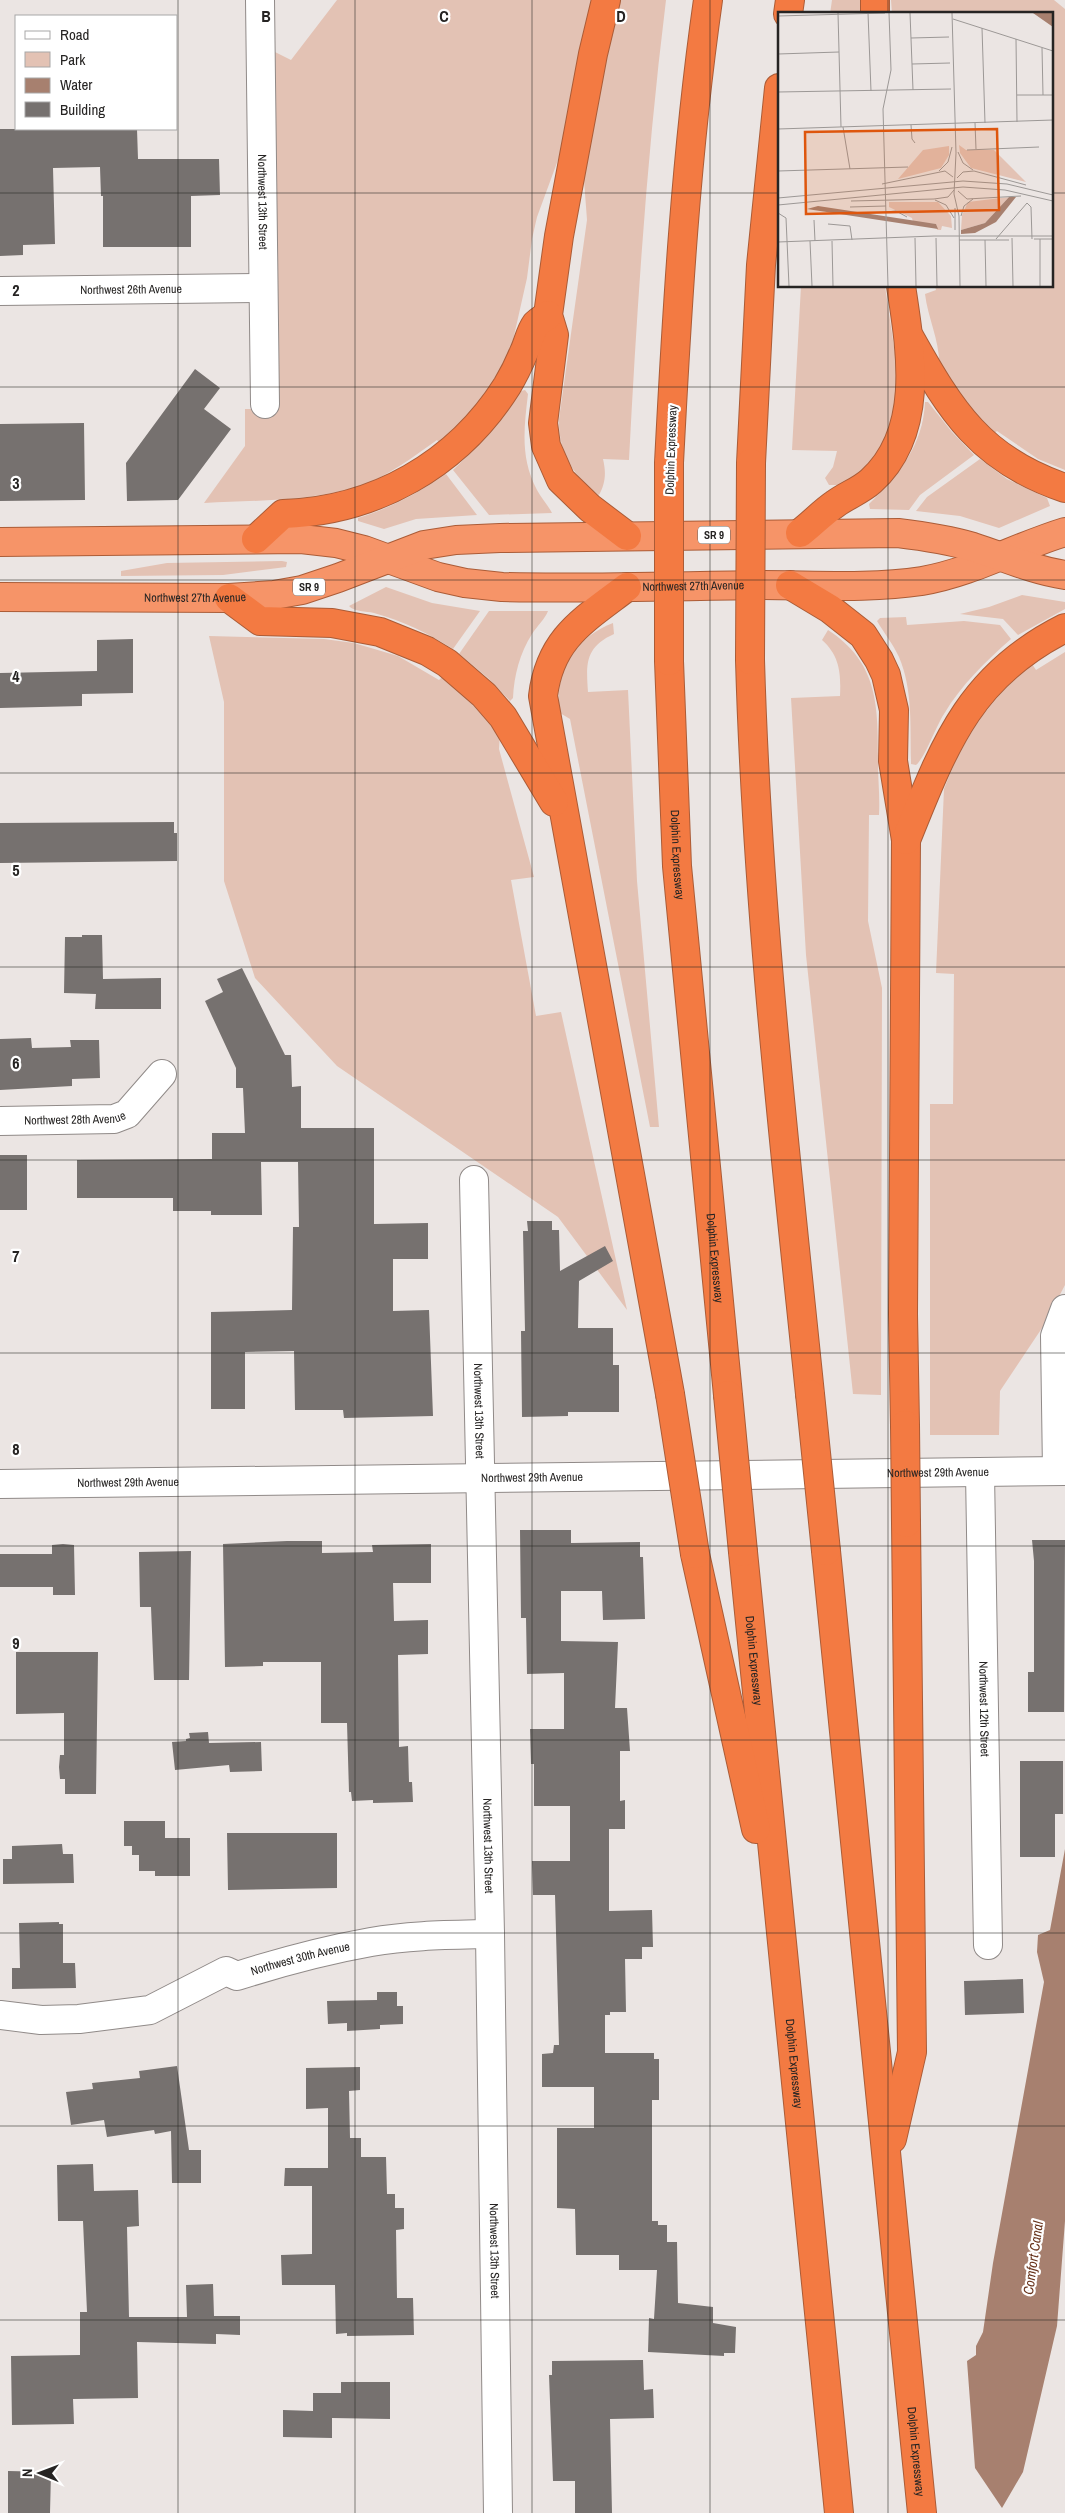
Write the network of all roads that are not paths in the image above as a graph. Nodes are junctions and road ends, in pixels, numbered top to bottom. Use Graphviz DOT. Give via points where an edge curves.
graph roads {
  1 [pos="260,0"];
  2 [pos="606,0"];
  3 [pos="708,0"];
  4 [pos="778,98"];
  5 [pos="263,288"];
  6 [pos="901,288"];
  7 [pos="0,292"];
  8 [pos="548,315"];
  9 [pos="909,336"];
  10 [pos="265,404"];
  11 [pos="1065,488"];
  12 [pos="1065,532"];
  13 [pos="800,533"];
  14 [pos="627,536"];
  15 [pos="256,539"];
  16 [pos="0,542"];
  17 [pos="1001,557"];
  18 [pos="384,560"];
  19 [pos="1065,575"];
  20 [pos="790,585"];
  21 [pos="627,586"];
  22 [pos="0,597"];
  23 [pos="229,598"];
  24 [pos="1065,628"];
  25 [pos="564,819"];
  26 [pos="906,840"];
  27 [pos="162,1074"];
  28 [pos="0,1121"];
  29 [pos="474,1180"];
  30 [pos="1065,1309"];
  31 [pos="1061,1471"];
  32 [pos="980,1472"];
  33 [pos="481,1478"];
  34 [pos="0,1484"];
  35 [pos="490,1934"];
  36 [pos="988,1945"];
  37 [pos="784,1953"];
  38 [pos="0,2015"];
  39 [pos="886,2162"];
  40 [pos="498,2513"];
  41 [pos="840,2513"];
  42 [pos="922,2513"];
  1 -- 5 [label="street, Northwest 13th Street"];
  2 -- 8 [label="highway" via="572,159"];
  3 -- 37 [label="highway, Dolphin Expressway, bridge" via="681,255 669,463 669,661 677,866"];
  4 -- 39 [label="highway, Dolphin Expressway, bridge" via="761,265 751,463 750,660 756,835"];
  5 -- 7 [label="street, Northwest 26th Avenue"];
  5 -- 10 [label="street, Northwest 13th Street"];
  6 -- 9 [label="highway"];
  8 -- 14 [label="highway" via="554,335 543,423 550,459 561,480 573,493"];
  8 -- 15 [label="highway" via="536,324 516,371 500,397 473,430 440,460 404,484 354,504 316,512 283,514"];
  9 -- 11 [label="highway" via="949,405 973,434 1000,456"];
  9 -- 13 [label="highway" via="909,410 900,442 871,481 836,503"];
  12 -- 17 [label="highway, Northwest 27th Avenue"];
  13 -- 14 [label="highway, Northwest 27th Avenue / SR 9"];
  13 -- 17 [label="highway, Northwest 27th Avenue / SR 9" via="898,533 973,547"];
  14 -- 18 [label="highway, Northwest 27th Avenue / SR 9" via="456,540 424,545"];
  15 -- 16 [label="highway, Northwest 27th Avenue"];
  15 -- 18 [label="highway, Northwest 27th Avenue" via="336,543 364,550"];
  17 -- 19 [label="highway, Northwest 27th Avenue / SR 9"];
  17 -- 20 [label="highway, Northwest 27th Avenue" via="922,581"];
  18 -- 21 [label="highway, Northwest 27th Avenue" via="465,583 520,588"];
  18 -- 23 [label="highway, Northwest 27th Avenue / SR 9" via="302,590"];
  20 -- 21 [label="highway, Northwest 27th Avenue"];
  20 -- 26 [label="highway" via="850,623 863,635 879,660 891,691 894,710 893,760"];
  21 -- 25 [label="highway" via="568,635 551,660 545,678 545,719"];
  22 -- 23 [label="highway, Northwest 27th Avenue / SR 9"];
  23 -- 25 [label="highway" via="260,621 332,623 373,630 402,640 447,663 484,695 503,717"];
  24 -- 26 [label="highway" via="1009,663 972,703 953,732"];
  25 -- 37 [label="highway, bridge" via="648,1266 695,1554"];
  26 -- 39 [label="highway, bridge" via="903,1305 912,2052"];
  27 -- 28 [label="street, Northwest 28th Avenue" via="127,1114 114,1119"];
  29 -- 33 [label="street, Northwest 13th Street"];
  30 -- 31 [label="street" via="1055,1336"];
  31 -- 32 [label="street, Northwest 29th Avenue"];
  32 -- 33 [label="street, Northwest 29th Avenue"];
  32 -- 36 [label="street, Northwest 12th Street"];
  33 -- 34 [label="street, Northwest 29th Avenue"];
  33 -- 35 [label="street, Northwest 13th Street"];
  35 -- 38 [label="street, Northwest 30th Avenue" via="372,1941 237,1976 226,1971 150,2010 79,2019 41,2020"];
  35 -- 40 [label="street, Northwest 13th Street"];
  37 -- 41 [label="highway, Dolphin Expressway"];
  39 -- 42 [label="highway, Dolphin Expressway"];
}
